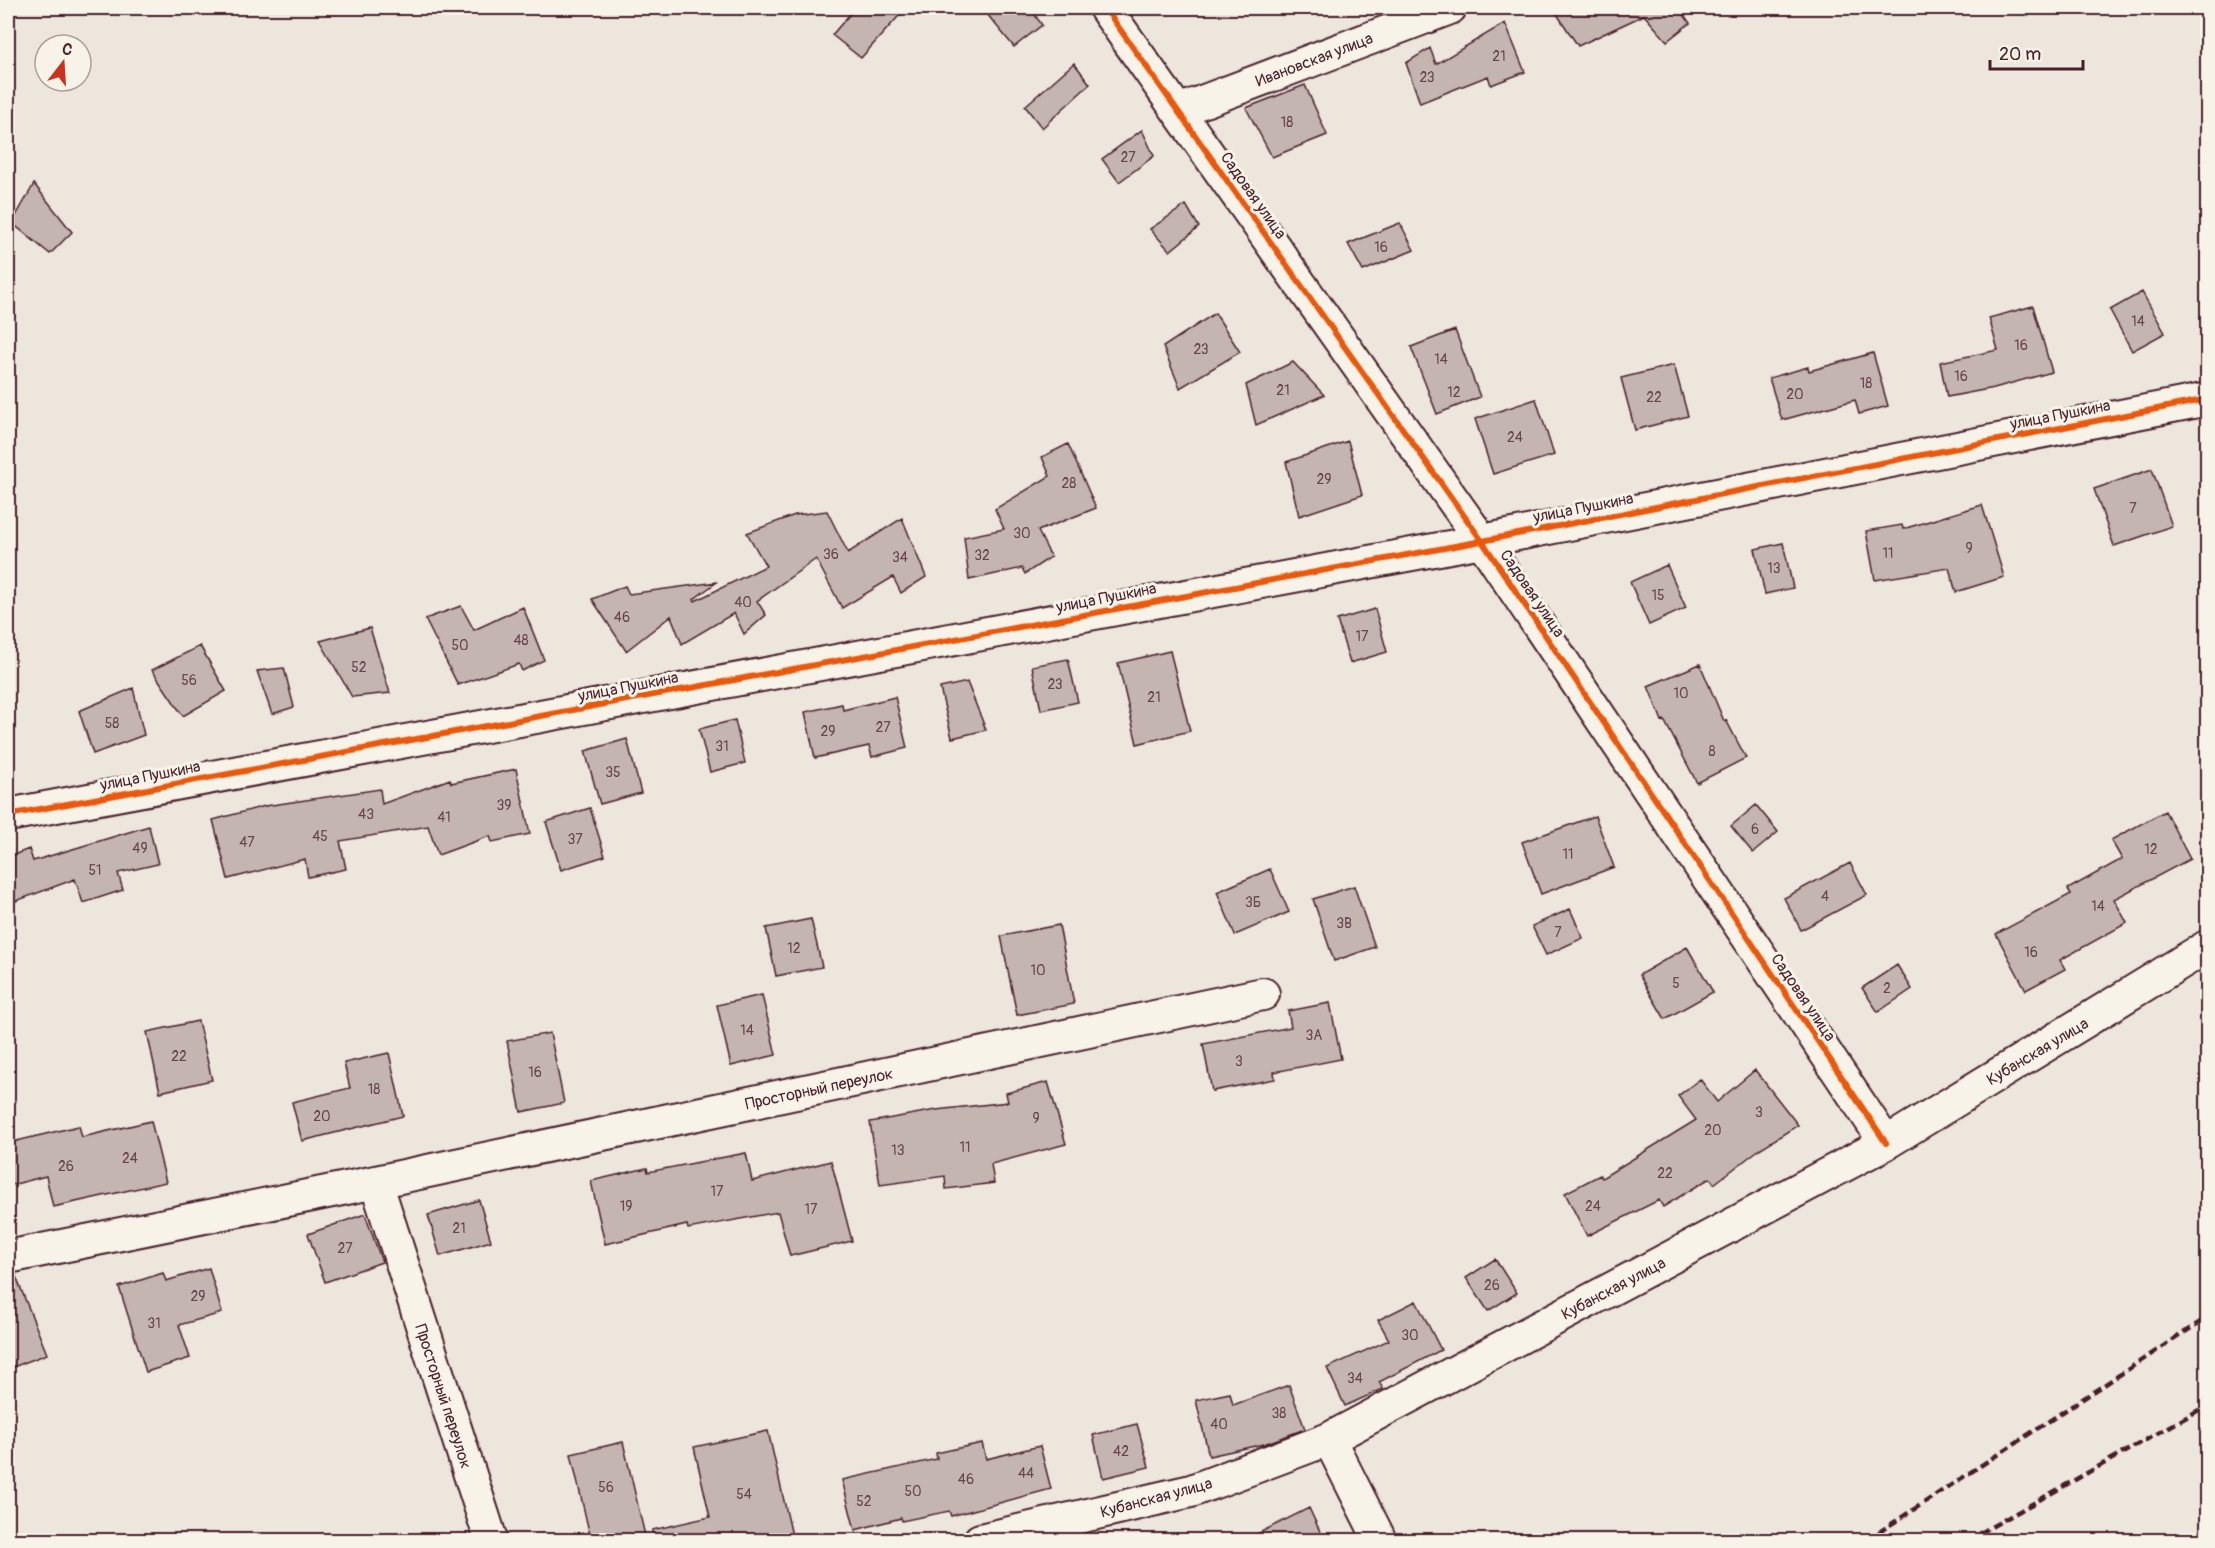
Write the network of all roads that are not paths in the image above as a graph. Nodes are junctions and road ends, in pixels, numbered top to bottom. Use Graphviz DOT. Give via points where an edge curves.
graph roads {
  1 [pos="1105,8"];
  2 [pos="1450,8"];
  3 [pos="1178,111"];
  4 [pos="2208,399"];
  5 [pos="1482,541"];
  6 [pos="8,815"];
  7 [pos="2208,946"];
  8 [pos="1263,994"];
  9 [pos="1886,1143"];
  10 [pos="376,1182"];
  11 [pos="8,1257"];
  12 [pos="1329,1439"];
  13 [pos="491,1540"];
  14 [pos="980,1540"];
  15 [pos="1375,1540"];
  1 -- 3 [label="street, Садовая улица"];
  2 -- 3 [label="street, Ивановская улица"];
  3 -- 5 [label="street, Садовая улица"];
  4 -- 5 [label="street, улица Пушкина"];
  5 -- 6 [label="street, улица Пушкина"];
  5 -- 9 [label="street, Садовая улица"];
  7 -- 9 [label="street, Кубанская улица"];
  8 -- 10 [label="street, Просторный переулок"];
  9 -- 12 [label="street, Кубанская улица"];
  10 -- 11 [label="street, Просторный переулок"];
  10 -- 13 [label="street, Просторный переулок"];
  12 -- 14 [label="street, Кубанская улица" via="1191,1491"];
  12 -- 15 [label="street" via="1378,1536"];
}
